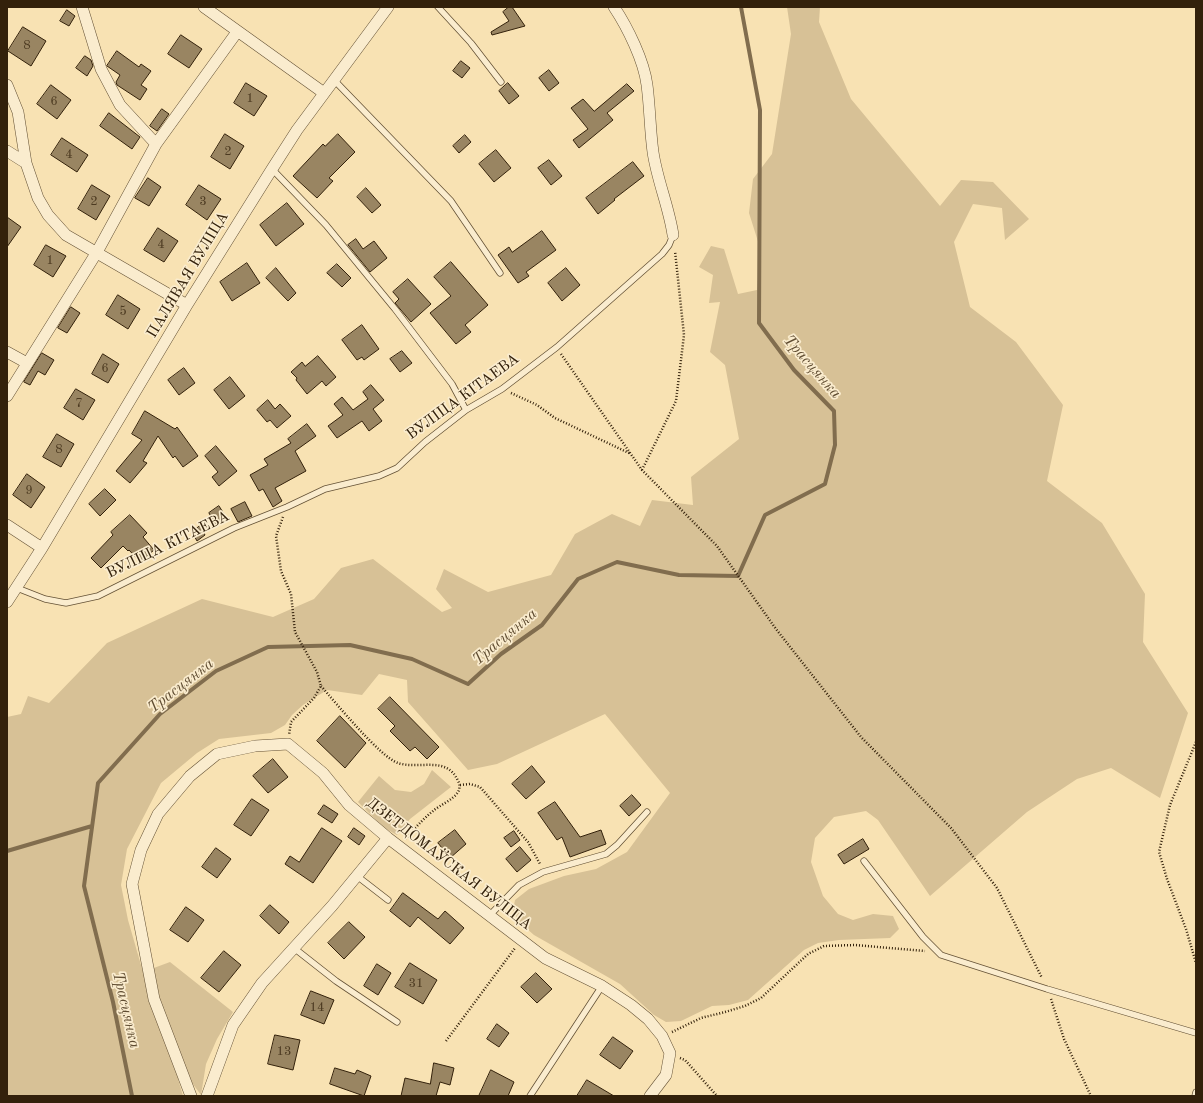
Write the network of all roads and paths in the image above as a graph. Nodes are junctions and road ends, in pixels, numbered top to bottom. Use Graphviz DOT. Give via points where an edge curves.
graph roads {
  1 [pos="82,7"];
  2 [pos="204,7"];
  3 [pos="388,7"];
  4 [pos="438,7"];
  5 [pos="614,7"];
  6 [pos="237,32"];
  7 [pos="334,80"];
  8 [pos="501,82"];
  9 [pos="7,85"];
  10 [pos="324,93"];
  11 [pos="156,144"];
  12 [pos="7,151"];
  13 [pos="26,163"];
  14 [pos="272,169"];
  15 [pos="673,235"];
  16 [pos="97,252"];
  17 [pos="500,273"];
  18 [pos="186,305"];
  19 [pos="557,347"];
  20 [pos="7,352"];
  21 [pos="27,363"];
  22 [pos="502,389"];
  23 [pos="7,396"];
  24 [pos="466,410"];
  25 [pos="631,454"];
  26 [pos="642,470"];
  27 [pos="287,507"];
  28 [pos="7,525"];
  29 [pos="42,548"];
  30 [pos="17,588"];
  31 [pos="7,602"];
  32 [pos="320,686"];
  33 [pos="1196,742"];
  34 [pos="288,744"];
  35 [pos="460,785"];
  36 [pos="648,812"];
  37 [pos="388,838"];
  38 [pos="400,847"];
  39 [pos="864,861"];
  40 [pos="544,872"];
  41 [pos="357,876"];
  42 [pos="388,900"];
  43 [pos="490,915"];
  44 [pos="521,940"];
  45 [pos="294,948"];
  46 [pos="942,955"];
  47 [pos="1196,963"];
  48 [pos="602,986"];
  49 [pos="1047,989"];
  50 [pos="397,1022"];
  51 [pos="1196,1034"];
  52 [pos="662,1036"];
  53 [pos="446,1041"];
  54 [pos="670,1053"];
  55 [pos="1196,1092"];
  56 [pos="191,1096"];
  57 [pos="207,1096"];
  58 [pos="530,1096"];
  59 [pos="650,1096"];
  60 [pos="717,1096"];
  61 [pos="1091,1096"];
  62 [pos="1195,1096"];
  1 -- 11 [label="street" via="101,69 120,105"];
  2 -- 6 [label="street"];
  3 -- 7 [label="street"];
  4 -- 8 [label="lane" via="472,43"];
  5 -- 15 [label="street" via="632,39 644,72 653,154 670,214"];
  6 -- 10 [label="street"];
  6 -- 11 [label="street"];
  7 -- 10 [label="street"];
  7 -- 17 [label="lane" via="451,201"];
  9 -- 13 [label="street" via="18,112"];
  10 -- 14 [label="street, ПАЛЯВАЯ ВУЛІЦА"];
  11 -- 16 [label="street"];
  12 -- 13 [label="street"];
  13 -- 16 [label="street" via="38,198 48,215 66,236"];
  14 -- 18 [label="street, ПАЛЯВАЯ ВУЛІЦА"];
  14 -- 24 [label="lane" via="326,225 390,303 452,384"];
  15 -- 19 [label="lane, ВУЛІЦА КІТАЕВА" via="662,254"];
  15 -- 26 [label="path" via="684,335 676,401"];
  16 -- 18 [label="street"];
  16 -- 21 [label="street"];
  18 -- 29 [label="street, ПАЛЯВАЯ ВУЛІЦА"];
  19 -- 22 [label="lane, ВУЛІЦА КІТАЕВА"];
  19 -- 25 [label="path"];
  20 -- 21 [label="street"];
  21 -- 23 [label="street"];
  22 -- 24 [label="lane, ВУЛІЦА КІТАЕВА"];
  22 -- 25 [label="path" via="537,405 555,418"];
  24 -- 27 [label="lane, ВУЛІЦА КІТАЕВА" via="397,468 379,476 325,489"];
  25 -- 26 [label="path"];
  26 -- 49 [label="path" via="717,546 776,629 861,738 951,828 997,888"];
  27 -- 30 [label="lane, ВУЛІЦА КІТАЕВА" via="234,528 98,596 66,603 45,599"];
  27 -- 32 [label="path" via="276,536 280,571 291,594 295,632 317,672"];
  28 -- 29 [label="street"];
  29 -- 30 [label="street, ПАЛЯВАЯ ВУЛІЦА"];
  30 -- 31 [label="street, ПАЛЯВАЯ ВУЛІЦА"];
  32 -- 34 [label="path" via="314,698 291,722"];
  32 -- 35 [label="path" via="383,753 397,763 439,765 451,770"];
  33 -- 47 [label="path" via="1170,805 1159,852"];
  34 -- 37 [label="street, ДЗЕТДОМАЎСКАЯ ВУЛІЦА" via="323,774 349,805"];
  34 -- 56 [label="street" via="255,746 217,754 190,776 158,814 141,850 132,884 154,999"];
  35 -- 38 [label="path" via="458,792 415,827"];
  35 -- 40 [label="path" via="480,787 528,842"];
  36 -- 40 [label="lane" via="606,854"];
  37 -- 38 [label="street, ДЗЕТДОМАЎСКАЯ ВУЛІЦА"];
  37 -- 41 [label="street"];
  38 -- 43 [label="street, ДЗЕТДОМАЎСКАЯ ВУЛІЦА"];
  39 -- 46 [label="lane" via="923,937"];
  40 -- 43 [label="lane" via="519,885"];
  41 -- 42 [label="lane"];
  41 -- 45 [label="street"];
  43 -- 44 [label="street, ДЗЕТДОМАЎСКАЯ ВУЛІЦА"];
  44 -- 48 [label="street, ДЗЕТДОМАЎСКАЯ ВУЛІЦА" via="545,958"];
  44 -- 53 [label="path"];
  45 -- 50 [label="lane" via="336,981"];
  45 -- 57 [label="street" via="262,983 233,1025"];
  46 -- 49 [label="lane"];
  46 -- 52 [label="path" via="920,950 855,945 824,946 808,954 761,998 738,1008 701,1018"];
  48 -- 52 [label="street, ДЗЕТДОМАЎСКАЯ ВУЛІЦА" via="648,1019"];
  48 -- 58 [label="lane"];
  49 -- 51 [label="lane"];
  49 -- 61 [label="path" via="1064,1039"];
  52 -- 54 [label="street, ДЗЕТДОМАЎСКАЯ ВУЛІЦА"];
  54 -- 59 [label="street" via="666,1075"];
  54 -- 60 [label="path" via="685,1060"];
  55 -- 62 [label="lane"];
}
